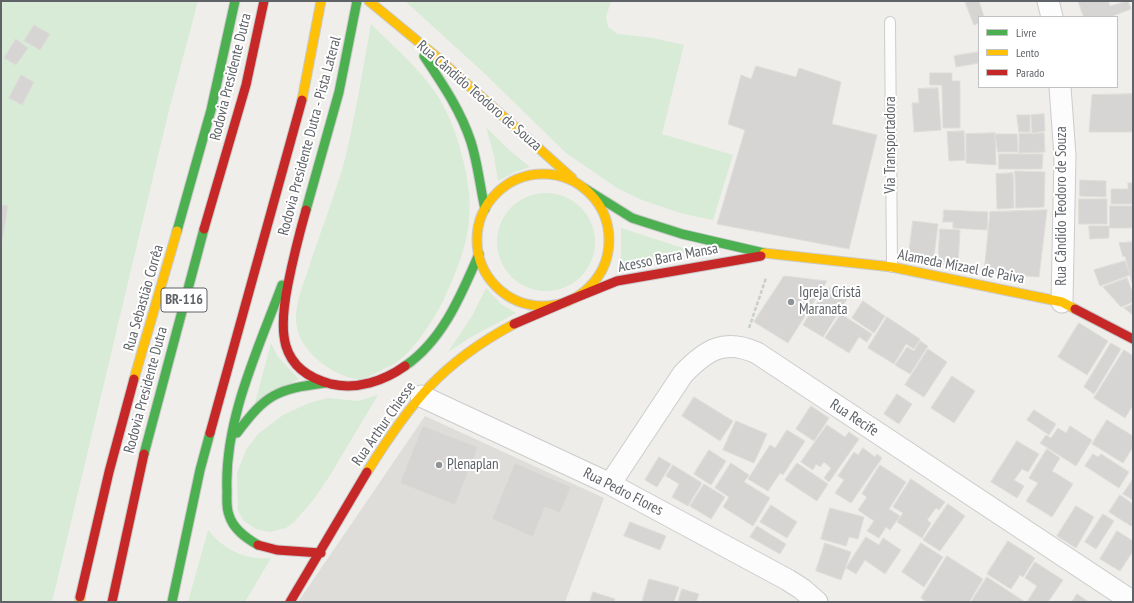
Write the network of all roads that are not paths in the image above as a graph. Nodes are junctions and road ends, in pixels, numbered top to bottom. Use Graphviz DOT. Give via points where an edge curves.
graph roads {
  1 [pos="235,1"];
  2 [pos="264,1"];
  3 [pos="320,1"];
  4 [pos="358,1"];
  5 [pos="369,1"];
  6 [pos="1048,1"];
  7 [pos="1052,16"];
  8 [pos="890,22"];
  9 [pos="409,36"];
  10 [pos="1060,88"];
  11 [pos="584,188"];
  12 [pos="485,209"];
  13 [pos="293,254"];
  14 [pos="478,254"];
  15 [pos="774,255"];
  16 [pos="892,267"];
  17 [pos="570,300"];
  18 [pos="1062,302"];
  19 [pos="1133,338"];
  20 [pos="325,383"];
  21 [pos="421,396"];
  22 [pos="230,441"];
  23 [pos="610,484"];
  24 [pos="321,553"];
  25 [pos="80,600"];
  26 [pos="112,602"];
  27 [pos="172,602"];
  28 [pos="290,602"];
  29 [pos="817,602"];
  30 [pos="1132,602"];
  1 -- 25 [label="main road, Rua Sebastião Corrêa" via="226,48 185,207 120,431"];
  2 -- 26 [label="main road, Rodovia Presidente Dutra / BR-116" via="234,130 205,223 148,431"];
  3 -- 27 [label="main road" via="304,94 200,470"];
  4 -- 13 [label="main road, Rodovia Presidente Dutra - Pista Lateral" via="332,121"];
  5 -- 9 [label="main road"];
  6 -- 7 [label="street"];
  8 -- 16 [label="lane, Via Transportadora"];
  9 -- 11 [label="main road, Rua Cândido Teodoro de Souza" via="438,58"];
  9 -- 12 [label="main road, Rua Cândido Teodoro de Souza" via="449,93 459,112 475,157"];
  10 -- 18 [label="street, Rua Cândido Teodoro de Souza" via="1065,156"];
  11 -- 12 [label="main road" via="556,175 524,176 497,192"];
  11 -- 15 [label="main road" via="632,218"];
  11 -- 17 [label="main road" via="603,213 608,244 603,266 597,276 590,285"];
  12 -- 14 [label="main road" via="478,229"];
  13 -- 20 [label="main road" via="283,322 284,341 297,366"];
  13 -- 22 [label="main road" via="241,400"];
  14 -- 17 [label="main road" via="494,285 513,299 536,305"];
  14 -- 20 [label="main road" via="465,288 440,332 405,367 390,376 364,384 345,387"];
  15 -- 16 [label="main road, Alameda Mizael de Paiva"];
  15 -- 17 [label="main road, Acesso Barra Mansa" via="639,276 617,281"];
  16 -- 18 [label="main road, Alameda Mizael de Paiva"];
  17 -- 21 [label="main road, Rua Arthur Chiesse" via="500,330 430,384"];
  18 -- 19 [label="main road, Alameda Mizael de Paiva"];
  20 -- 22 [label="main road" via="289,389 268,399 256,407"];
  21 -- 23 [label="street, Rua Pedro Flores"];
  21 -- 24 [label="main road, Rua Arthur Chiesse" via="403,417 369,468"];
  22 -- 24 [label="main road" via="225,488 229,515 239,532 253,543 274,550"];
  23 -- 29 [label="street, Rua Pedro Flores" via="788,580"];
  23 -- 30 [label="street, Rua Recife" via="670,392 695,361 713,349 730,346 742,348 756,354"];
  24 -- 28 [label="main road, Rua Arthur Chiesse"];
}
